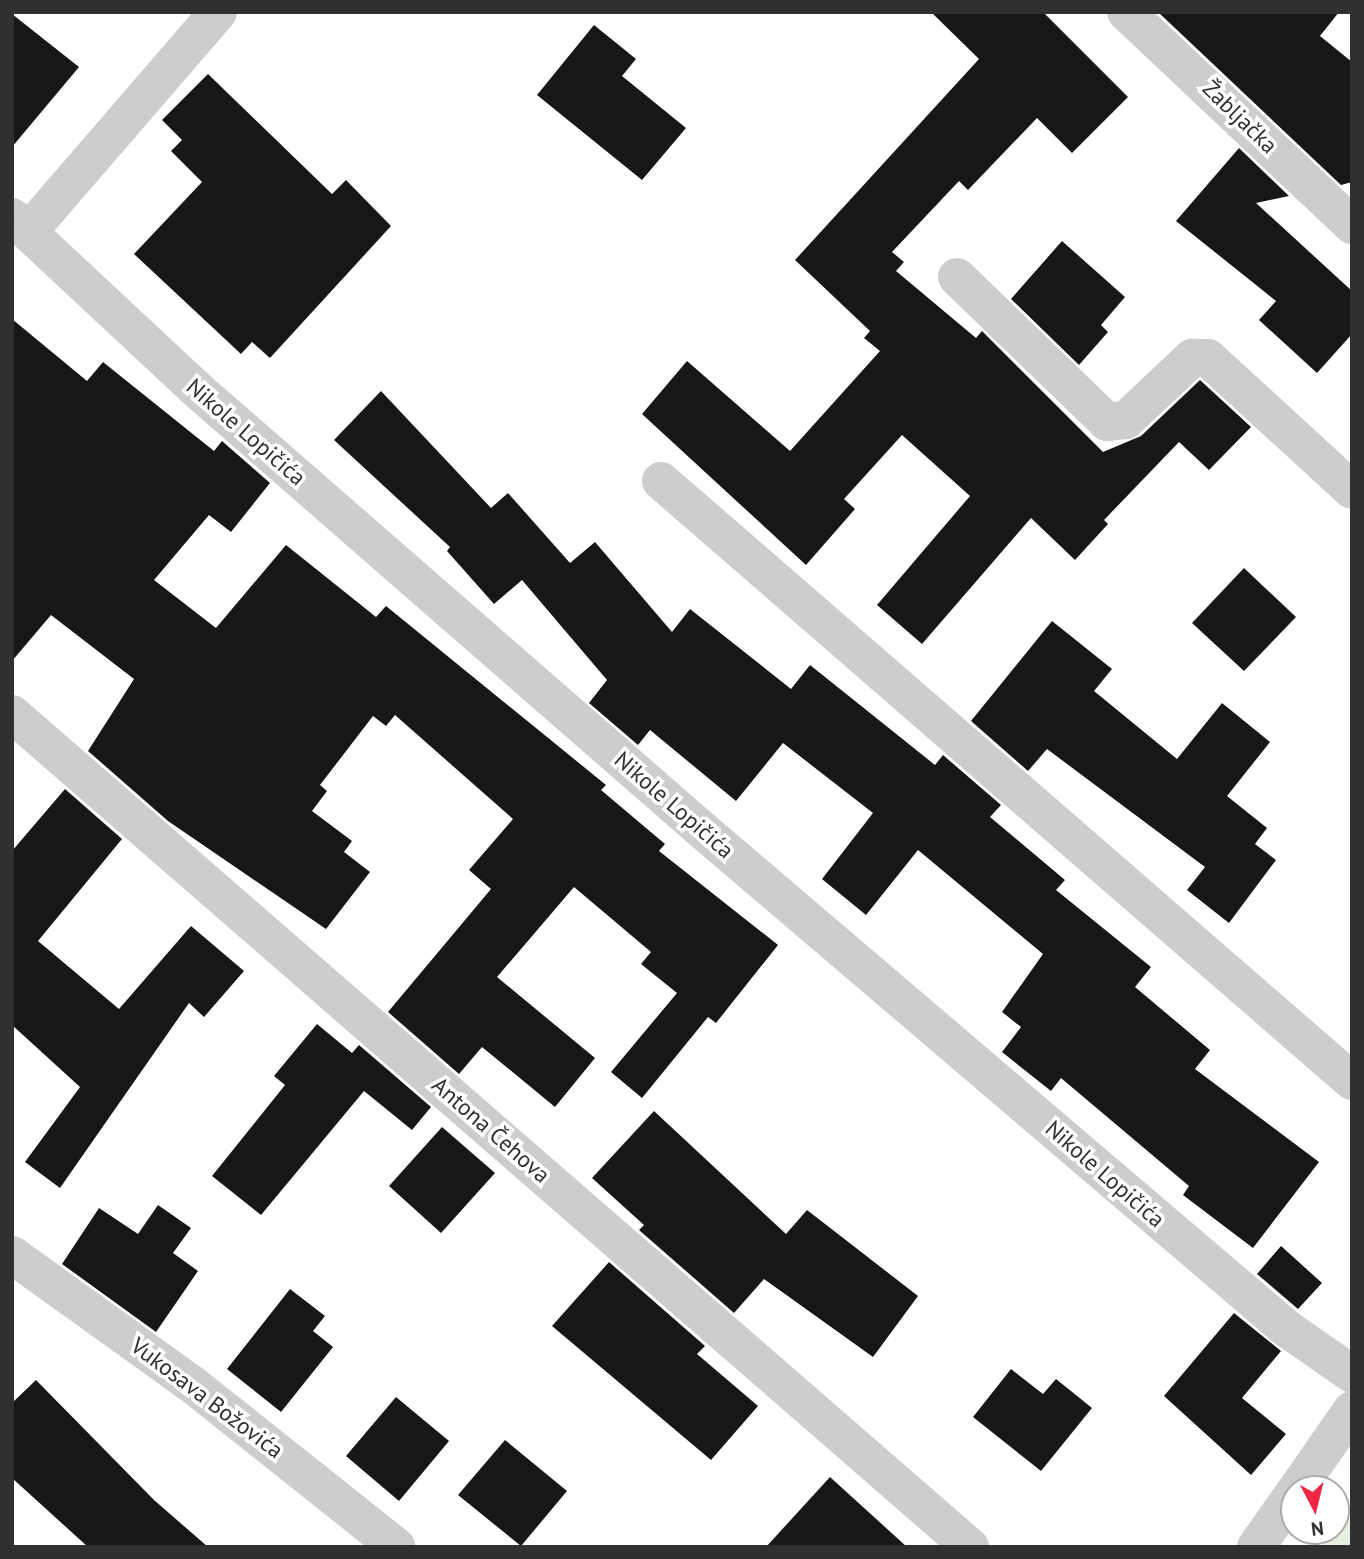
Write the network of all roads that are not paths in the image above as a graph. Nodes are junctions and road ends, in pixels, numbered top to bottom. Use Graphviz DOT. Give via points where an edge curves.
graph roads {
  1 [pos="218,12"];
  2 [pos="1126,12"];
  3 [pos="21,224"];
  4 [pos="1352,225"];
  5 [pos="957,277"];
  6 [pos="661,481"];
  7 [pos="1352,490"];
  8 [pos="12,714"];
  9 [pos="1352,1082"];
  10 [pos="12,1255"];
  11 [pos="1352,1374"];
  12 [pos="1352,1410"];
  13 [pos="1306,1475"];
  14 [pos="1280,1513"];
  15 [pos="397,1547"];
  16 [pos="970,1547"];
  17 [pos="1256,1547"];
  1 -- 3 [label="street"];
  2 -- 4 [label="street, Žabljačka"];
  3 -- 11 [label="street, Nikole Lopičića" via="194,387 701,829 1286,1328"];
  5 -- 7 [label="street" via="1107,422 1126,420 1192,358 1208,358"];
  6 -- 9 [label="street" via="869,668"];
  8 -- 16 [label="street, Antona Čehova"];
  10 -- 15 [label="street, Vukosava Božovića" via="204,1393"];
  12 -- 13 [label="street"];
  14 -- 17 [label="street"];
}
